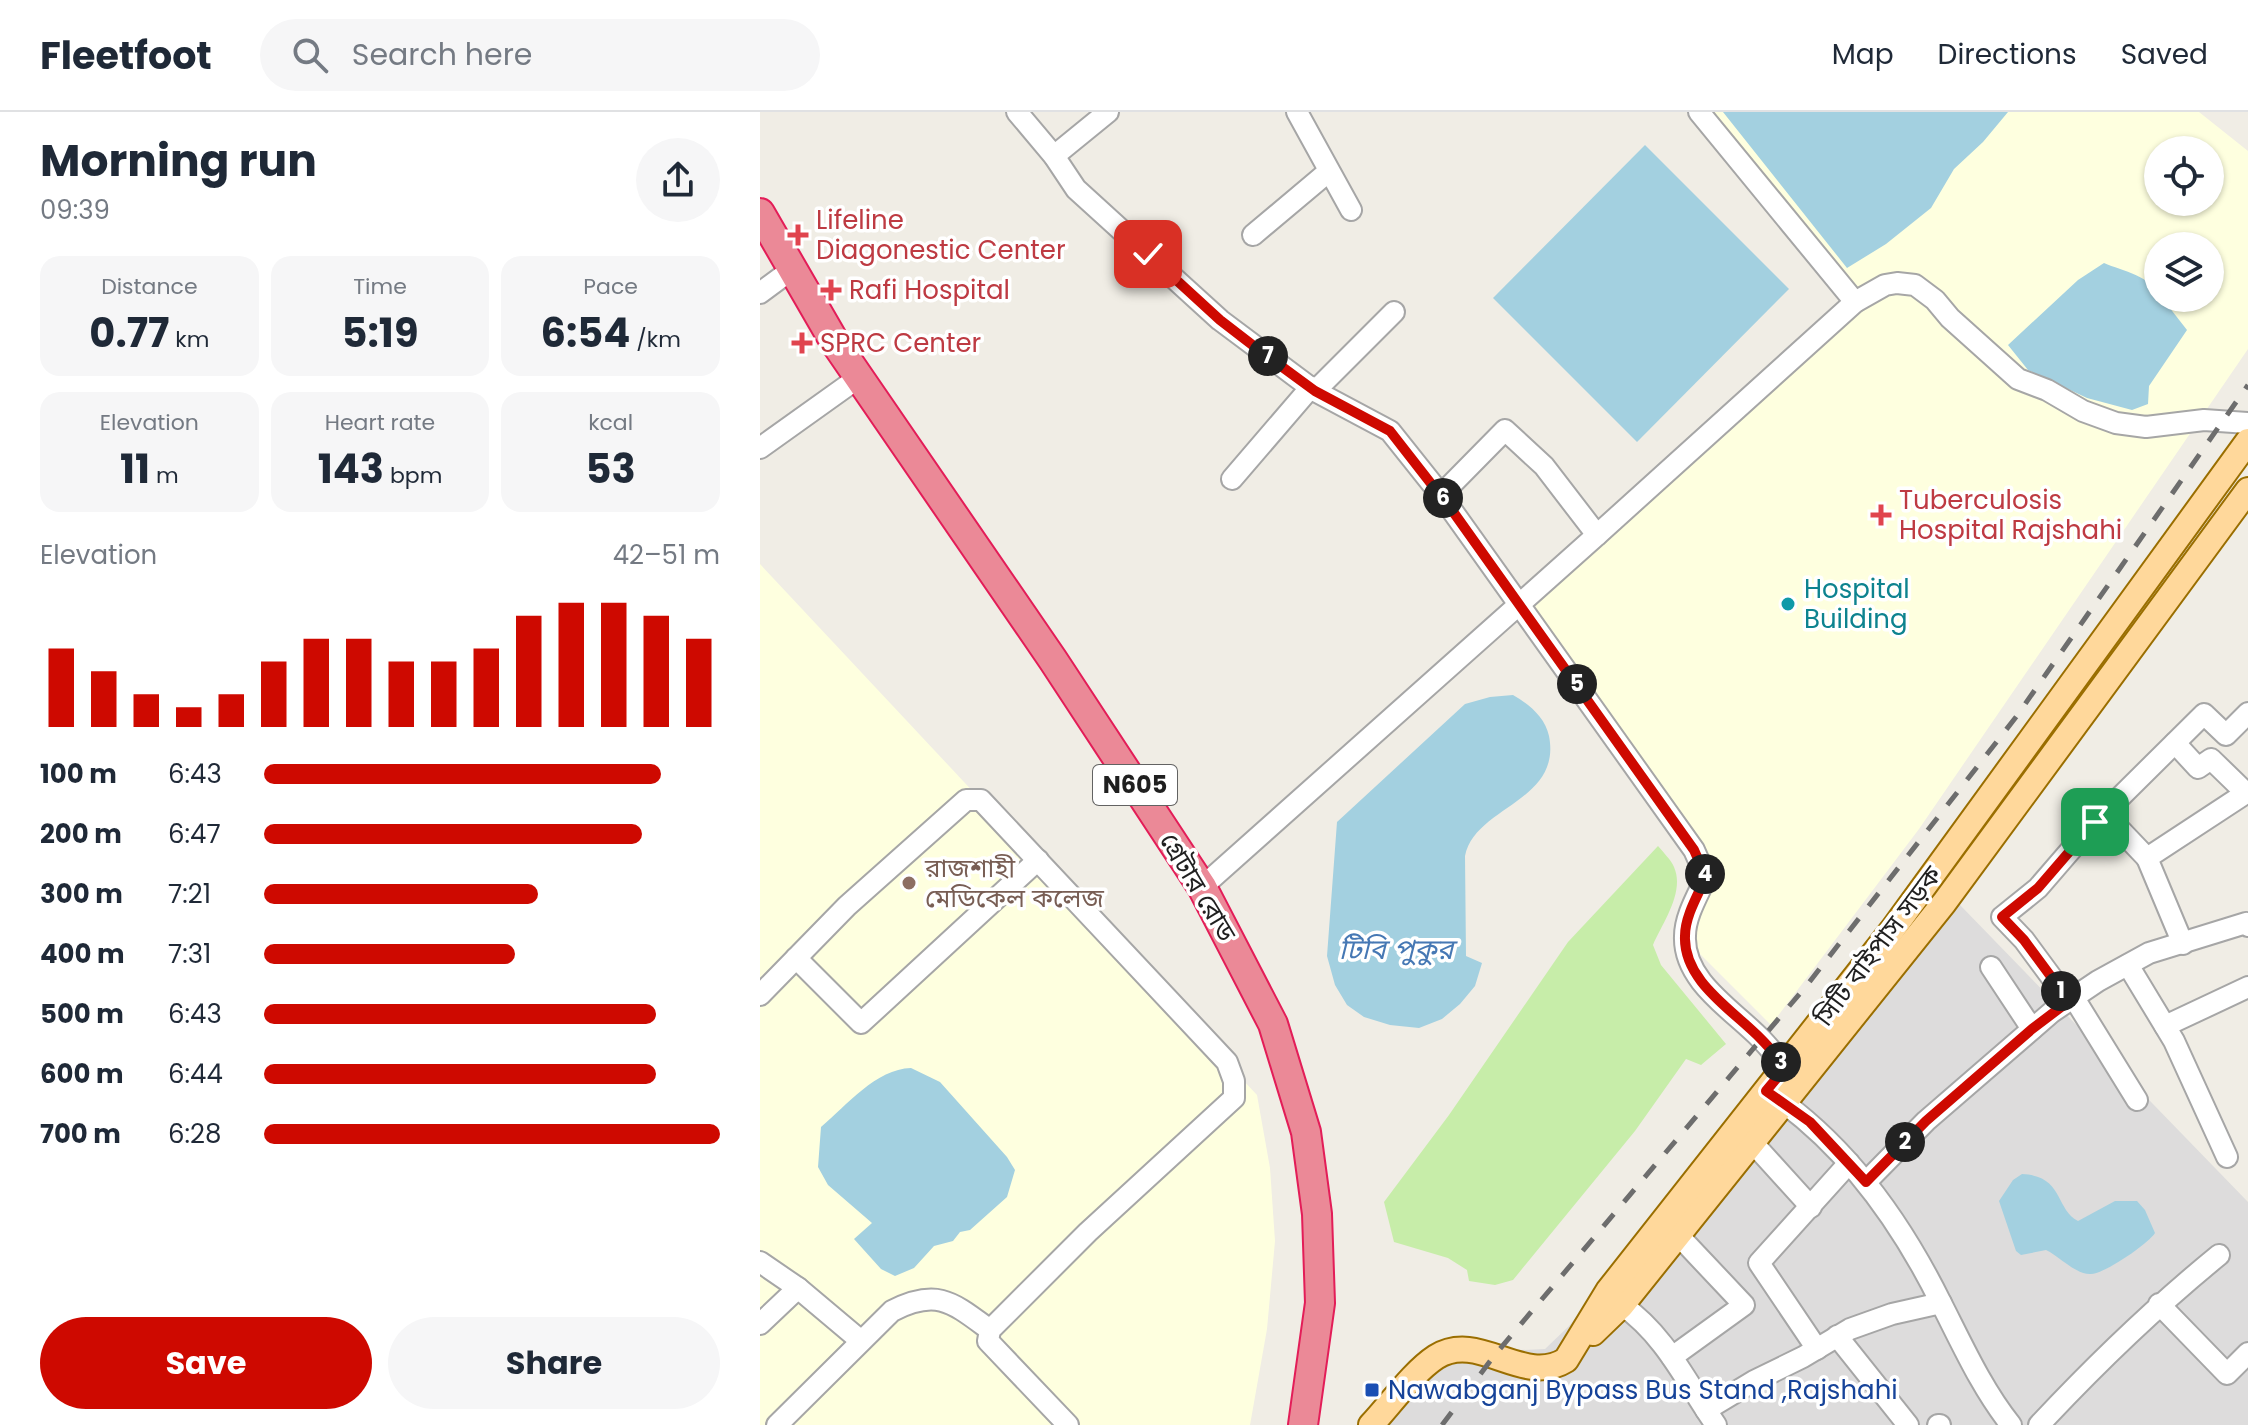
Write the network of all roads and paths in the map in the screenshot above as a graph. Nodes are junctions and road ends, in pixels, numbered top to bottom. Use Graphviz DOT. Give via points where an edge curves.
graph roads {
  1 [pos="1017,112"];
  2 [pos="1108,112"];
  3 [pos="1297,112"];
  4 [pos="1699,112"];
  5 [pos="1054,156"];
  6 [pos="1328,172"];
  7 [pos="1351,210"];
  8 [pos="760,213"];
  9 [pos="1253,235"];
  10 [pos="760,239"];
  11 [pos="796,290"];
  12 [pos="760,293"];
  13 [pos="1855,302"];
  14 [pos="1394,312"];
  15 [pos="851,383"];
  16 [pos="1313,389"];
  17 [pos="2248,423"];
  18 [pos="2248,441"];
  19 [pos="760,448"];
  20 [pos="1232,479"];
  21 [pos="2248,490"];
  22 [pos="1441,495"];
  23 [pos="958,530"];
  24 [pos="1597,535"];
  25 [pos="1520,604"];
  26 [pos="2248,713"];
  27 [pos="2175,743"];
  28 [pos="2247,794"];
  29 [pos="1143,808"];
  30 [pos="2104,813"];
  31 [pos="2147,858"];
  32 [pos="1038,860"];
  33 [pos="1202,887"];
  34 [pos="2247,920"];
  35 [pos="2183,944"];
  36 [pos="796,958"];
  37 [pos="2128,965"];
  38 [pos="1991,967"];
  39 [pos="2248,987"];
  40 [pos="760,995"];
  41 [pos="2071,999"];
  42 [pos="2165,1026"];
  43 [pos="2032,1029"];
  44 [pos="1786,1067"];
  45 [pos="1775,1097"];
  46 [pos="2137,1100"];
  47 [pos="1752,1142"];
  48 [pos="2227,1157"];
  49 [pos="1849,1163"];
  50 [pos="1866,1182"];
  51 [pos="1811,1207"];
  52 [pos="1678,1235"];
  53 [pos="2219,1255"];
  54 [pos="760,1262"];
  55 [pos="798,1288"];
  56 [pos="1941,1303"];
  57 [pos="2159,1304"];
  58 [pos="1622,1305"];
  59 [pos="760,1324"];
  60 [pos="990,1330"];
  61 [pos="1837,1336"];
  62 [pos="861,1341"];
  63 [pos="1817,1349"];
  64 [pos="2248,1353"];
  65 [pos="1672,1357"];
  66 [pos="1566,1360"];
  67 [pos="1390,1405"];
  68 [pos="1709,1420"];
  69 [pos="777,1425"];
  70 [pos="1068,1425"];
  71 [pos="1286,1425"];
  72 [pos="1303,1425"];
  73 [pos="1363,1425"];
  74 [pos="1371,1425"];
  75 [pos="1908,1425"];
  76 [pos="2011,1425"];
  77 [pos="2039,1425"];
  1 -- 5 [label="street"];
  2 -- 5 [label="street"];
  3 -- 6 [label="street"];
  4 -- 13 [label="street"];
  5 -- 16 [label="street" via="1076,189 1209,310"];
  6 -- 7 [label="street"];
  6 -- 9 [label="street"];
  8 -- 11 [label="highway, গ্রেটার রোড / N605"];
  10 -- 11 [label="highway, গ্রেটার রোড / N605"];
  11 -- 12 [label="street"];
  11 -- 15 [label="highway, গ্রেটার রোড / N605"];
  11 -- 23 [label="highway, গ্রেটার রোড / N605"];
  13 -- 17 [label="street" via="1885,285 1915,285 2018,379 2116,423"];
  13 -- 24 [label="street"];
  14 -- 16 [label="street"];
  15 -- 19 [label="street"];
  15 -- 23 [label="highway, গ্রেটার রোড / N605"];
  16 -- 20 [label="street"];
  16 -- 22 [label="street" via="1390,431"];
  18 -- 44 [label="main road, সিটি বাইপাস সড়ক" via="1893,929"];
  21 -- 45 [label="main road" via="1944,903"];
  22 -- 24 [label="street" via="1505,430 1544,466"];
  22 -- 25 [label="street"];
  23 -- 29 [label="highway, গ্রেটার রোড / N605"];
  24 -- 25 [label="street"];
  25 -- 33 [label="street"];
  25 -- 44 [label="street" via="1694,850 1706,877 1684,935 1687,954 1703,984"];
  26 -- 27 [label="street" via="2226,735 2204,714"];
  27 -- 28 [label="street" via="2198,768 2211,759"];
  27 -- 30 [label="street"];
  28 -- 31 [label="street"];
  29 -- 33 [label="highway, গ্রেটার রোড / N605"];
  29 -- 71 [label="highway, গ্রেটার রোড / N605" via="1219,941 1264,1037 1296,1147 1304,1223 1304,1321"];
  30 -- 31 [label="street"];
  30 -- 41 [label="street" via="2038,888 2002,917"];
  31 -- 35 [label="street"];
  32 -- 36 [label="street" via="981,800 966,800"];
  32 -- 36 [label="street" via="861,1023"];
  32 -- 60 [label="street" via="1227,1062 1234,1098"];
  33 -- 72 [label="highway, গ্রেটার রোড / N605" via="1273,1024 1306,1132 1317,1214 1320,1303"];
  34 -- 35 [label="street"];
  35 -- 37 [label="street"];
  36 -- 40 [label="street"];
  37 -- 41 [label="street"];
  37 -- 42 [label="street"];
  38 -- 43 [label="street"];
  39 -- 42 [label="street"];
  41 -- 43 [label="street"];
  41 -- 46 [label="street"];
  42 -- 48 [label="street"];
  43 -- 50 [label="street" via="1926,1121"];
  44 -- 45 [label="main road, সিটি বাইপাস সড়ক"];
  45 -- 47 [label="main road"];
  45 -- 49 [label="street" via="1810,1122"];
  45 -- 66 [label="main road, সিটি বাইপাস সড়ক" via="1608,1291"];
  47 -- 51 [label="street"];
  47 -- 52 [label="main road"];
  49 -- 50 [label="street"];
  49 -- 51 [label="street"];
  50 -- 56 [label="street" via="1909,1242"];
  51 -- 63 [label="street" via="1759,1263"];
  52 -- 58 [label="main road"];
  52 -- 65 [label="street" via="1744,1305"];
  53 -- 57 [label="street"];
  54 -- 55 [label="street"];
  55 -- 59 [label="street"];
  55 -- 62 [label="street"];
  56 -- 61 [label="street" via="1892,1314"];
  56 -- 76 [label="street"];
  57 -- 64 [label="street" via="2227,1374"];
  57 -- 77 [label="street"];
  58 -- 65 [label="street" via="1642,1319"];
  58 -- 66 [label="main road"];
  60 -- 62 [label="street" via="931,1297 892,1311"];
  60 -- 70 [label="street" via="988,1341"];
  61 -- 63 [label="street"];
  61 -- 75 [label="street"];
  62 -- 69 [label="street"];
  63 -- 68 [label="street" via="1754,1381"];
  65 -- 68 [label="street"];
  66 -- 67 [label="main road" via="1544,1369 1475,1349 1454,1350 1426,1365"];
  67 -- 73 [label="main road"];
  67 -- 74 [label="main road"];
}
